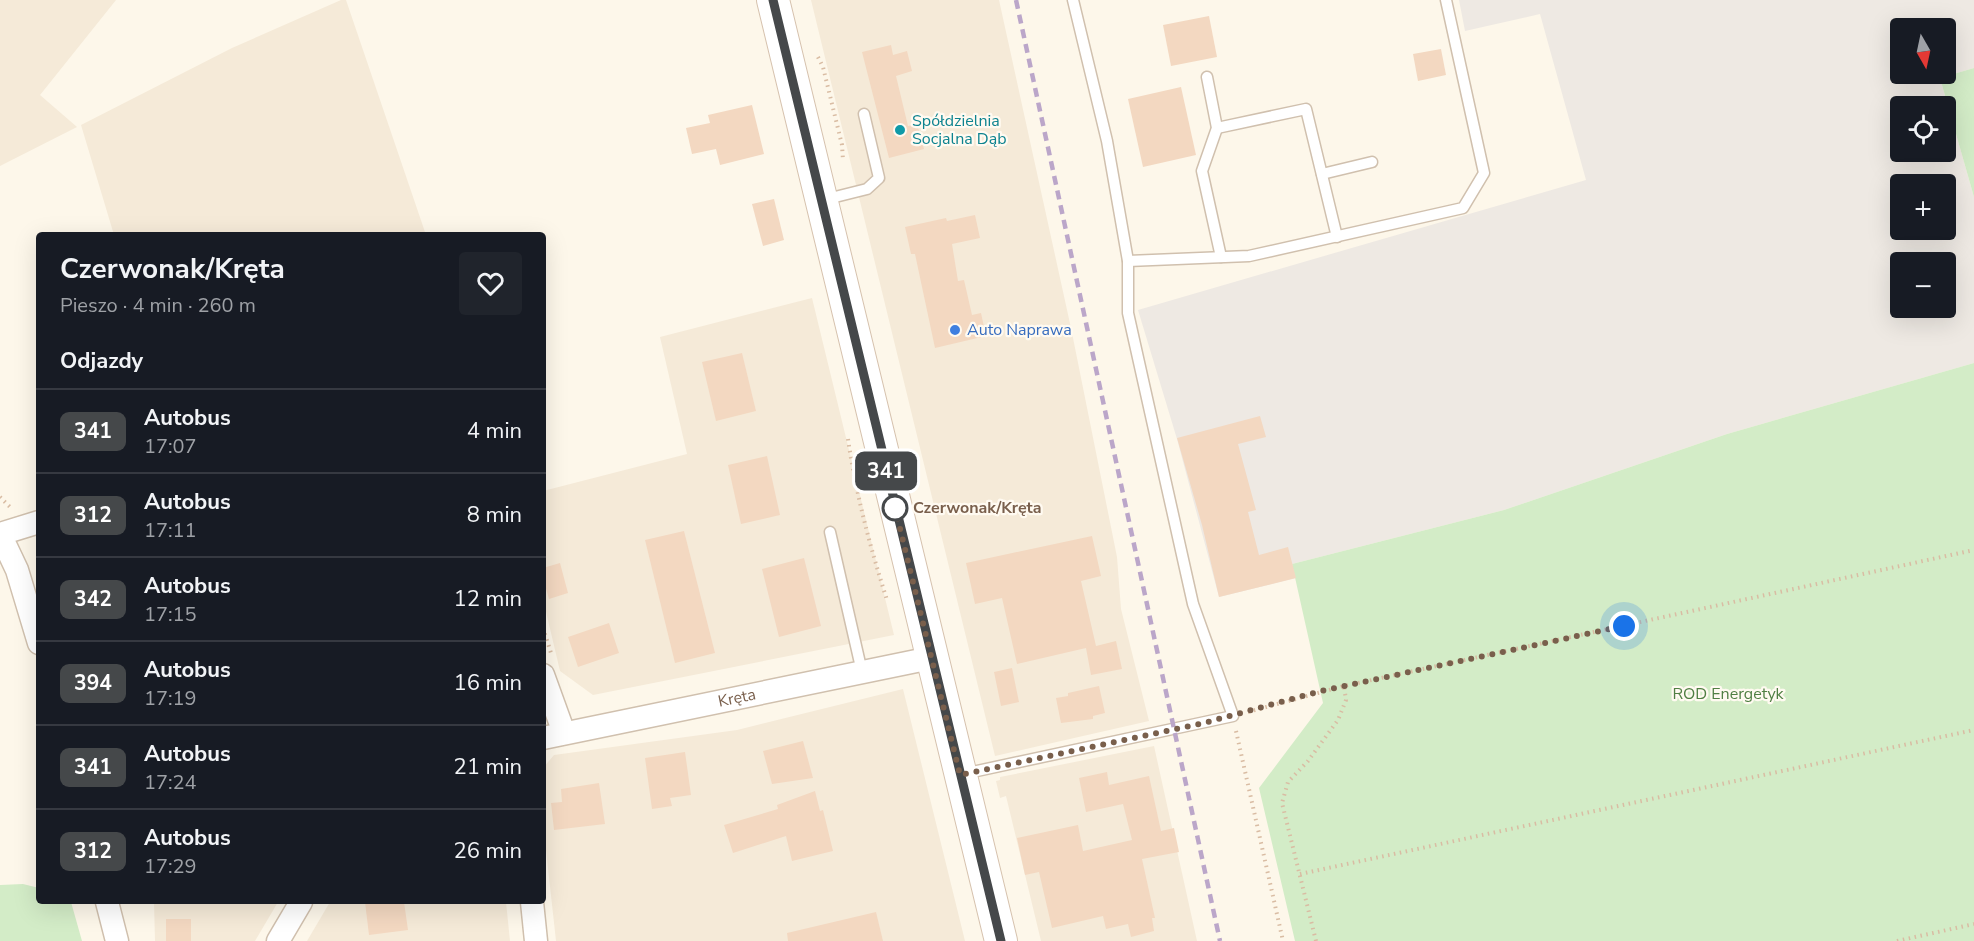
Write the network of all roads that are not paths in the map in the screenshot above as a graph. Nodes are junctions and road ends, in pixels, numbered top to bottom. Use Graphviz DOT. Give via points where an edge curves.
graph roads {
  1 [pos="773,0"];
  2 [pos="1073,0"];
  3 [pos="1446,0"];
  4 [pos="1207,77"];
  5 [pos="864,114"];
  6 [pos="1217,128"];
  7 [pos="1372,162"];
  8 [pos="1322,174"];
  9 [pos="820,200"];
  10 [pos="1337,237"];
  11 [pos="1221,257"];
  12 [pos="1128,261"];
  13 [pos="36,523"];
  14 [pos="830,532"];
  15 [pos="0,534"];
  16 [pos="36,633"];
  17 [pos="932,658"];
  18 [pos="862,672"];
  19 [pos="546,693"];
  20 [pos="553,736"];
  21 [pos="960,775"];
  22 [pos="108,904"];
  23 [pos="301,904"];
  24 [pos="532,904"];
  25 [pos="117,941"];
  26 [pos="278,941"];
  27 [pos="536,941"];
  28 [pos="1001,941"];
  1 -- 9 [label="main road"];
  2 -- 12 [label="lane" via="1107,141"];
  3 -- 10 [label="lane" via="1484,173 1463,208"];
  4 -- 6 [label="lane"];
  5 -- 9 [label="lane" via="879,178 867,189"];
  6 -- 8 [label="lane" via="1306,109"];
  6 -- 11 [label="lane" via="1202,171"];
  7 -- 8 [label="lane"];
  8 -- 10 [label="lane"];
  9 -- 17 [label="main road"];
  10 -- 11 [label="lane" via="1249,256"];
  11 -- 12 [label="lane"];
  12 -- 21 [label="lane" via="1128,313 1193,604 1233,716"];
  13 -- 15 [label="street"];
  14 -- 18 [label="lane"];
  15 -- 16 [label="street"];
  17 -- 18 [label="street, Kręta"];
  17 -- 21 [label="main road"];
  18 -- 20 [label="street, Kręta"];
  19 -- 20 [label="street"];
  21 -- 28 [label="main road"];
  22 -- 25 [label="street"];
  23 -- 26 [label="street"];
  24 -- 27 [label="street"];
}
